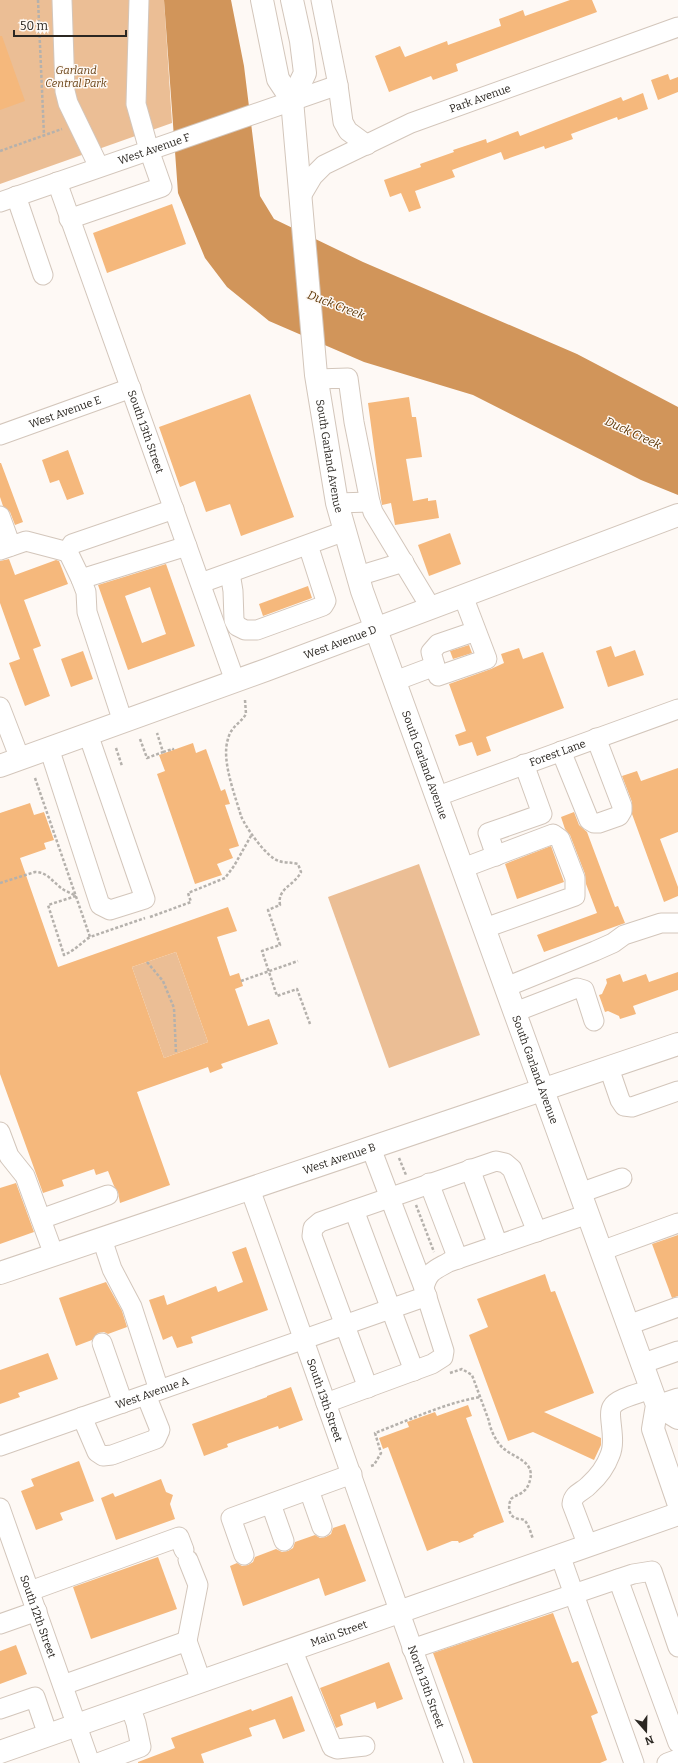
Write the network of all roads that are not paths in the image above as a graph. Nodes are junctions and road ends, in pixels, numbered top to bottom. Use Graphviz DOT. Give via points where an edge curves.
graph roads {
  1 [pos="62,0"];
  2 [pos="139,0"];
  3 [pos="262,0"];
  4 [pos="292,0"];
  5 [pos="320,0"];
  6 [pos="678,27"];
  7 [pos="338,85"];
  8 [pos="300,97"];
  9 [pos="366,145"];
  10 [pos="149,150"];
  11 [pos="99,167"];
  12 [pos="57,182"];
  13 [pos="300,198"];
  14 [pos="8,199"];
  15 [pos="69,219"];
  16 [pos="43,275"];
  17 [pos="316,377"];
  18 [pos="131,388"];
  19 [pos="0,435"];
  20 [pos="370,502"];
  21 [pos="337,503"];
  22 [pos="174,509"];
  23 [pos="0,516"];
  24 [pos="673,517"];
  25 [pos="345,531"];
  26 [pos="308,544"];
  27 [pos="188,546"];
  28 [pos="6,548"];
  29 [pos="68,552"];
  30 [pos="404,562"];
  31 [pos="230,572"];
  32 [pos="358,576"];
  33 [pos="81,579"];
  34 [pos="201,583"];
  35 [pos="464,596"];
  36 [pos="431,608"];
  37 [pos="376,628"];
  38 [pos="476,631"];
  39 [pos="435,666"];
  40 [pos="395,681"];
  41 [pos="240,690"];
  42 [pos="0,707"];
  43 [pos="678,709"];
  44 [pos="123,722"];
  45 [pos="88,734"];
  46 [pos="596,738"];
  47 [pos="49,748"];
  48 [pos="561,751"];
  49 [pos="10,762"];
  50 [pos="524,764"];
  51 [pos="438,796"];
  52 [pos="496,856"];
  53 [pos="464,868"];
  54 [pos="678,923"];
  55 [pos="485,928"];
  56 [pos="506,986"];
  57 [pos="515,1012"];
  58 [pos="594,1021"];
  59 [pos="678,1044"];
  60 [pos="609,1068"];
  61 [pos="543,1090"];
  62 [pos="678,1091"];
  63 [pos="0,1132"];
  64 [pos="371,1148"];
  65 [pos="470,1169"];
  66 [pos="622,1178"];
  67 [pos="429,1183"];
  68 [pos="250,1189"];
  69 [pos="580,1193"];
  70 [pos="108,1195"];
  71 [pos="389,1197"];
  72 [pos="354,1210"];
  73 [pos="588,1214"];
  74 [pos="41,1219"];
  75 [pos="678,1223"];
  76 [pos="537,1232"];
  77 [pos="102,1239"];
  78 [pos="498,1245"];
  79 [pos="601,1251"];
  80 [pos="54,1255"];
  81 [pos="458,1259"];
  82 [pos="0,1273"];
  83 [pos="427,1296"];
  84 [pos="678,1307"];
  85 [pos="390,1309"];
  86 [pos="346,1325"];
  87 [pos="628,1325"];
  88 [pos="304,1340"];
  89 [pos="102,1343"];
  90 [pos="678,1351"];
  91 [pos="642,1364"];
  92 [pos="414,1371"];
  93 [pos="368,1388"];
  94 [pos="152,1393"];
  95 [pos="654,1397"];
  96 [pos="678,1398"];
  97 [pos="123,1403"];
  98 [pos="326,1403"];
  99 [pos="82,1417"];
  100 [pos="678,1418"];
  101 [pos="0,1446"];
  102 [pos="352,1474"];
  103 [pos="309,1490"];
  104 [pos="678,1502"];
  105 [pos="271,1504"];
  106 [pos="0,1509"];
  107 [pos="678,1514"];
  108 [pos="322,1527"];
  109 [pos="284,1541"];
  110 [pos="588,1546"];
  111 [pos="244,1555"];
  112 [pos="560,1555"];
  113 [pos="618,1579"];
  114 [pos="30,1591"];
  115 [pos="574,1593"];
  116 [pos="37,1611"];
  117 [pos="398,1611"];
  118 [pos="0,1624"];
  119 [pos="187,1641"];
  120 [pos="678,1647"];
  121 [pos="292,1649"];
  122 [pos="412,1649"];
  123 [pos="201,1681"];
  124 [pos="64,1688"];
  125 [pos="35,1697"];
  126 [pos="130,1706"];
  127 [pos="0,1709"];
  128 [pos="76,1724"];
  129 [pos="48,1734"];
  130 [pos="678,1742"];
  131 [pos="366,1746"];
  132 [pos="0,1752"];
  133 [pos="678,1759"];
  134 [pos="90,1763"];
  135 [pos="98,1763"];
  136 [pos="454,1763"];
  137 [pos="634,1763"];
  138 [pos="667,1763"];
  1 -- 11 [label="street" via="68,104"];
  2 -- 10 [label="street" via="136,104"];
  3 -- 8 [label="main road, South Garland Avenue" via="278,79"];
  4 -- 8 [label="main road" via="305,73"];
  5 -- 7 [label="street"];
  6 -- 9 [label="street, Park Avenue" via="411,123"];
  7 -- 8 [label="street"];
  7 -- 9 [label="street" via="343,122 348,131"];
  8 -- 10 [label="street, West Avenue F"];
  8 -- 13 [label="main road, South Garland Avenue"];
  9 -- 13 [label="street, Park Avenue" via="324,165 313,176"];
  10 -- 11 [label="street, West Avenue F"];
  10 -- 15 [label="street" via="162,187"];
  11 -- 12 [label="street, West Avenue F"];
  12 -- 14 [label="street, West Avenue F"];
  12 -- 15 [label="street, South 13th Street"];
  13 -- 17 [label="main road, South Garland Avenue"];
  14 -- 16 [label="street"];
  15 -- 18 [label="street, South 13th Street"];
  17 -- 20 [label="street" via="348,378 355,429"];
  17 -- 21 [label="main road, South Garland Avenue"];
  18 -- 19 [label="street, West Avenue E"];
  18 -- 22 [label="street, South 13th Street"];
  20 -- 21 [label="street"];
  20 -- 30 [label="street" via="373,512"];
  21 -- 25 [label="main road, South Garland Avenue"];
  22 -- 27 [label="street, South 13th Street"];
  22 -- 29 [label="street" via="72,544"];
  23 -- 28 [label="street"];
  24 -- 35 [label="main road, West Avenue D"];
  25 -- 26 [label="street"];
  25 -- 32 [label="main road, South Garland Avenue"];
  26 -- 31 [label="street"];
  26 -- 31 [label="street" via="326,601 323,606 257,630 245,630 237,626 234,620"];
  27 -- 33 [label="street"];
  27 -- 34 [label="street, South 13th Street"];
  28 -- 29 [label="street" via="26,542"];
  29 -- 33 [label="street"];
  30 -- 32 [label="street"];
  30 -- 36 [label="street"];
  31 -- 34 [label="street"];
  32 -- 37 [label="main road, South Garland Avenue"];
  33 -- 44 [label="street" via="86,592 87,612"];
  34 -- 41 [label="street, South 13th Street"];
  35 -- 36 [label="main road, West Avenue D"];
  35 -- 38 [label="street"];
  36 -- 37 [label="main road, West Avenue D"];
  37 -- 40 [label="main road, South Garland Avenue"];
  37 -- 41 [label="main road, West Avenue D"];
  38 -- 39 [label="street" via="438,644 431,652"];
  38 -- 39 [label="street" via="487,659 438,676"];
  39 -- 40 [label="street"];
  40 -- 51 [label="main road, South Garland Avenue"];
  41 -- 44 [label="main road, West Avenue D"];
  42 -- 49 [label="street"];
  43 -- 46 [label="street, Forest Lane"];
  44 -- 45 [label="main road, West Avenue D"];
  45 -- 47 [label="main road, West Avenue D"];
  45 -- 47 [label="street" via="145,900 110,910 100,905"];
  46 -- 48 [label="street, Forest Lane"];
  46 -- 48 [label="street" via="622,806 619,816 599,823 589,820"];
  47 -- 49 [label="main road, West Avenue D"];
  48 -- 50 [label="street, Forest Lane"];
  50 -- 51 [label="street, Forest Lane"];
  50 -- 52 [label="street" via="542,814 488,833"];
  51 -- 53 [label="main road, South Garland Avenue"];
  52 -- 53 [label="street"];
  52 -- 55 [label="street" via="553,834 560,839 575,878 575,896"];
  53 -- 55 [label="main road, South Garland Avenue"];
  54 -- 56 [label="street" via="661,923 624,935 595,951"];
  55 -- 56 [label="main road, South Garland Avenue"];
  56 -- 57 [label="main road, South Garland Avenue"];
  57 -- 58 [label="street" via="577,988 584,990"];
  57 -- 61 [label="main road, South Garland Avenue"];
  59 -- 60 [label="main road, West Avenue B"];
  60 -- 61 [label="main road, West Avenue B"];
  60 -- 62 [label="street" via="624,1106 632,1107"];
  61 -- 64 [label="main road, West Avenue B"];
  61 -- 69 [label="main road, South Garland Avenue"];
  63 -- 74 [label="street" via="9,1156 25,1176"];
  64 -- 68 [label="main road, West Avenue B"];
  64 -- 71 [label="street"];
  65 -- 67 [label="street"];
  65 -- 76 [label="street" via="496,1160 505,1162 512,1169"];
  65 -- 78 [label="street"];
  66 -- 69 [label="street"];
  67 -- 71 [label="street"];
  67 -- 81 [label="street"];
  68 -- 77 [label="main road, West Avenue B"];
  68 -- 88 [label="street, South 13th Street"];
  69 -- 73 [label="main road, South Garland Avenue"];
  70 -- 74 [label="street"];
  71 -- 72 [label="street"];
  71 -- 83 [label="street"];
  72 -- 85 [label="street"];
  72 -- 86 [label="street" via="320,1222 313,1228 312,1236"];
  73 -- 76 [label="street"];
  73 -- 79 [label="main road, South Garland Avenue"];
  74 -- 80 [label="street"];
  75 -- 79 [label="street"];
  76 -- 78 [label="street"];
  77 -- 80 [label="main road, West Avenue B"];
  77 -- 94 [label="street" via="112,1269 132,1307"];
  78 -- 81 [label="street"];
  79 -- 87 [label="main road, South Garland Avenue"];
  80 -- 82 [label="main road, West Avenue B"];
  81 -- 83 [label="street" via="432,1271 426,1278"];
  83 -- 85 [label="street, West Avenue A"];
  83 -- 92 [label="street" via="444,1351 443,1357"];
  84 -- 87 [label="street"];
  85 -- 86 [label="street, West Avenue A"];
  85 -- 92 [label="street"];
  86 -- 88 [label="street, West Avenue A"];
  86 -- 93 [label="street"];
  87 -- 91 [label="main road, South Garland Avenue"];
  88 -- 94 [label="street, West Avenue A"];
  88 -- 98 [label="street, South 13th Street"];
  89 -- 97 [label="street"];
  90 -- 91 [label="street"];
  91 -- 95 [label="main road, South Garland Avenue"];
  92 -- 93 [label="street"];
  93 -- 98 [label="street"];
  94 -- 97 [label="street, West Avenue A"];
  94 -- 99 [label="street" via="160,1430 156,1439 112,1455 102,1456 98,1452"];
  95 -- 96 [label="street"];
  95 -- 100 [label="main road"];
  95 -- 104 [label="main road, South Garland Avenue" via="653,1429"];
  95 -- 110 [label="street" via="617,1401 611,1408 614,1444 610,1455 588,1486 572,1499"];
  97 -- 99 [label="street, West Avenue A"];
  98 -- 102 [label="street, South 13th Street"];
  99 -- 101 [label="street, West Avenue A"];
  102 -- 103 [label="street"];
  102 -- 117 [label="street, South 13th Street"];
  103 -- 105 [label="street"];
  103 -- 108 [label="street"];
  105 -- 109 [label="street"];
  105 -- 111 [label="street" via="231,1518"];
  106 -- 114 [label="street, South 12th Street"];
  107 -- 110 [label="main road, Main Street"];
  110 -- 112 [label="main road, Main Street"];
  112 -- 115 [label="street"];
  112 -- 117 [label="main road, Main Street"];
  113 -- 115 [label="street"];
  113 -- 120 [label="street" via="652,1571"];
  113 -- 130 [label="street"];
  114 -- 116 [label="street, South 12th Street"];
  114 -- 119 [label="street" via="179,1537 198,1585"];
  115 -- 122 [label="street"];
  115 -- 137 [label="street"];
  116 -- 118 [label="street"];
  116 -- 124 [label="street, South 12th Street"];
  117 -- 121 [label="main road, Main Street"];
  117 -- 122 [label="street, North 13th Street"];
  119 -- 123 [label="street"];
  119 -- 124 [label="street"];
  121 -- 123 [label="main road, Main Street"];
  121 -- 131 [label="street" via="332,1747 337,1749"];
  122 -- 136 [label="street, North 13th Street"];
  123 -- 126 [label="main road, Main Street"];
  124 -- 125 [label="street" via="44,1698"];
  124 -- 128 [label="street, South 12th Street"];
  125 -- 127 [label="street"];
  125 -- 129 [label="street"];
  126 -- 128 [label="main road, Main Street"];
  126 -- 135 [label="street" via="141,1747"];
  128 -- 129 [label="main road, Main Street"];
  128 -- 134 [label="street, South 12th Street"];
  129 -- 132 [label="main road, Main Street"];
  133 -- 138 [label="street"];
}
